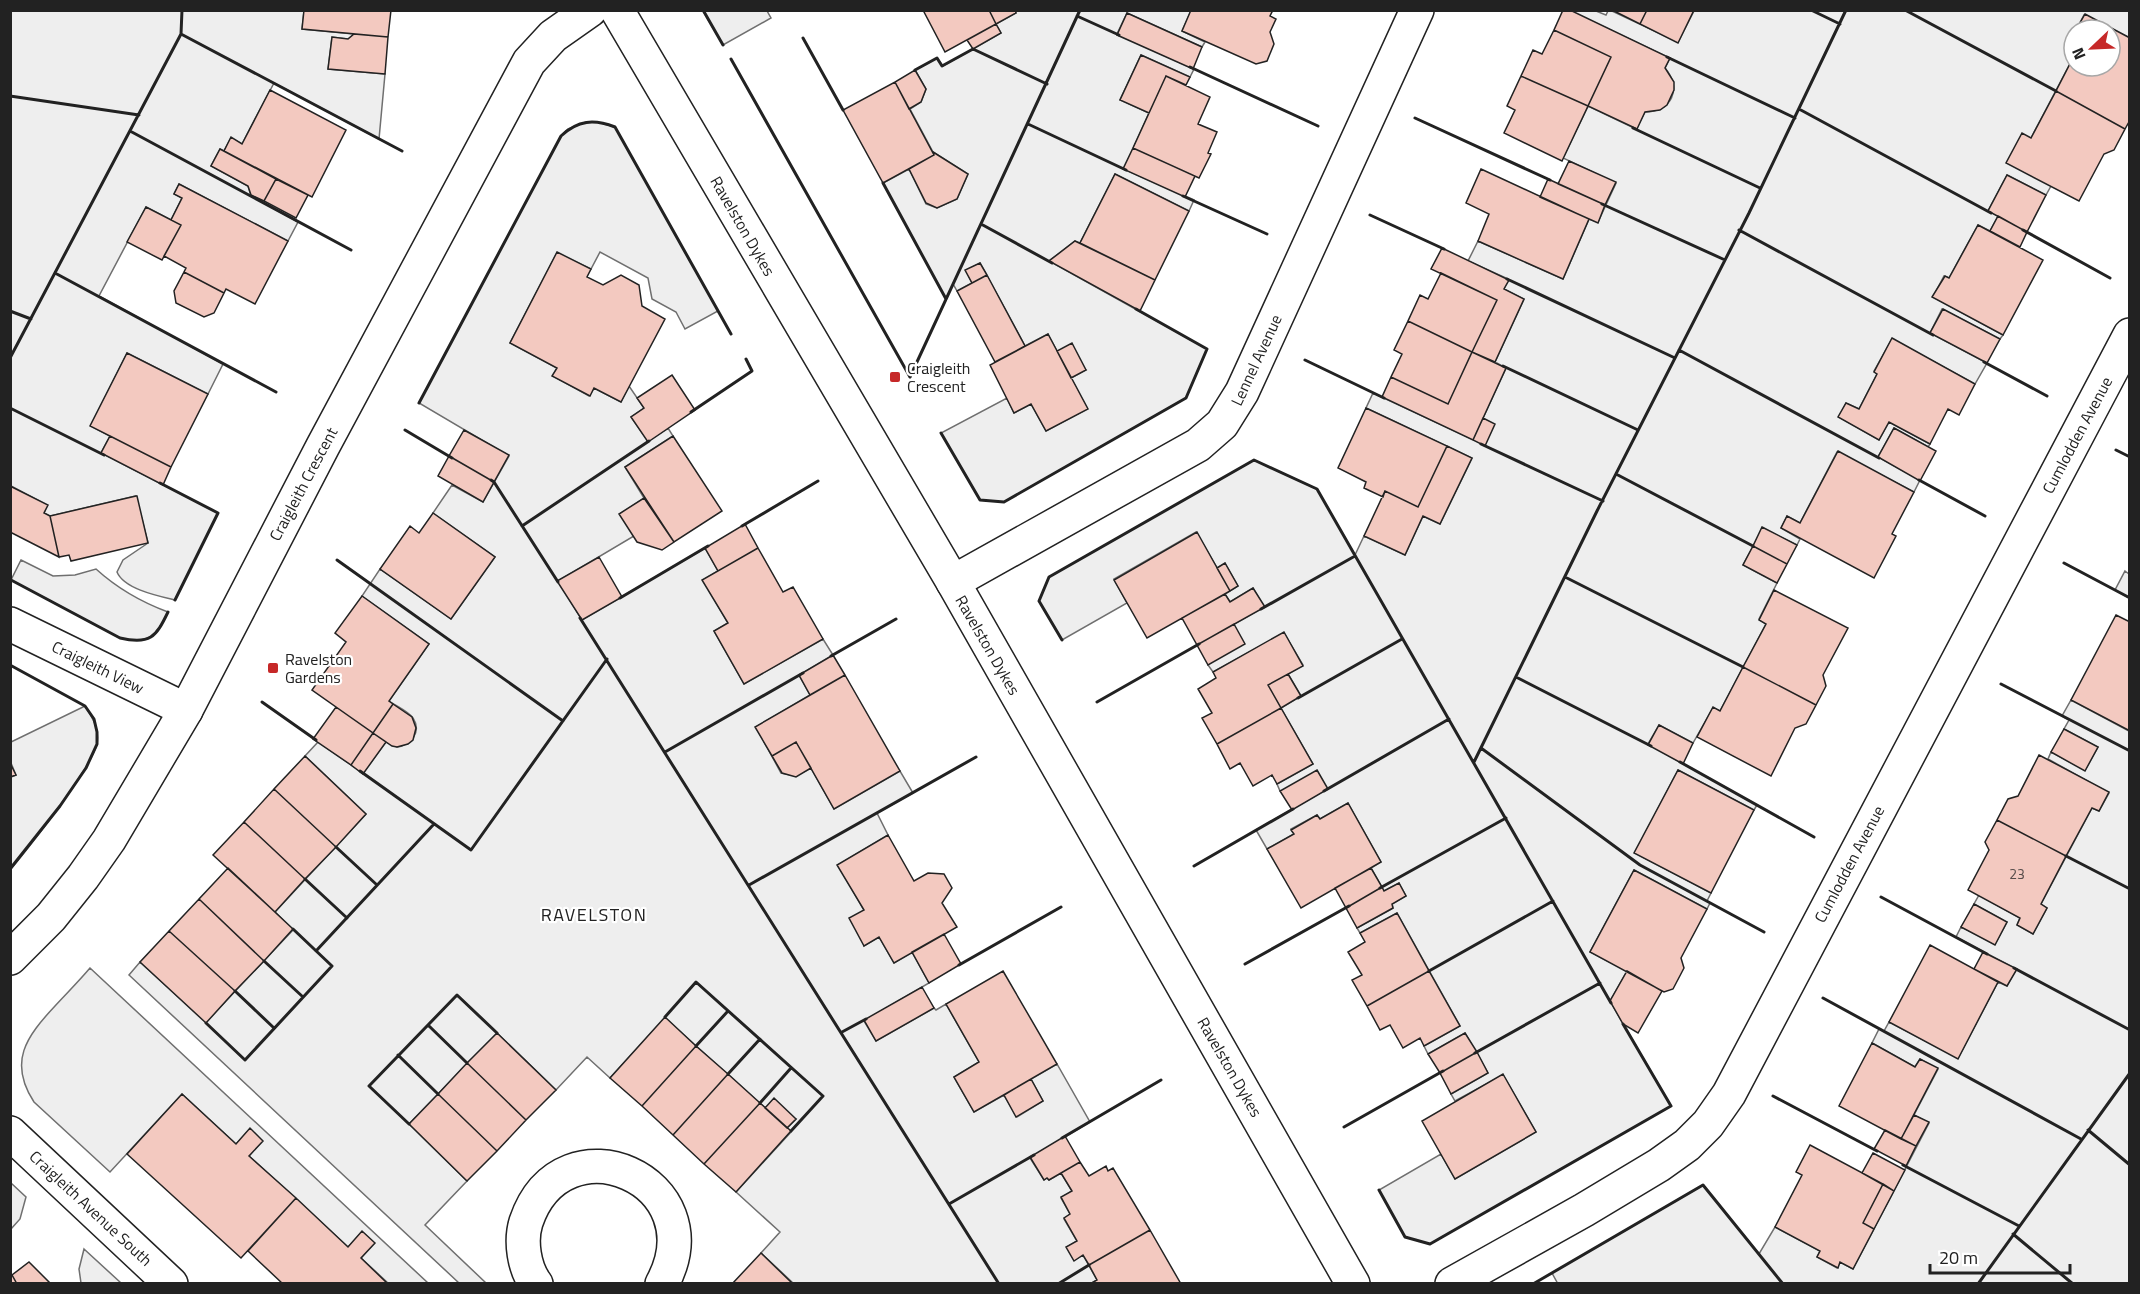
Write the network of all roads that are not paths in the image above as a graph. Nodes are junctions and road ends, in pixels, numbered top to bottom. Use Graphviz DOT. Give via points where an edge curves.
graph roads {
  1 [pos="590,10"];
  2 [pos="617,10"];
  3 [pos="1417,10"];
  4 [pos="2130,335"];
  5 [pos="953,582"];
  6 [pos="10,624"];
  7 [pos="186,710"];
  8 [pos="10,958"];
  9 [pos="10,1133"];
  10 [pos="171,1284"];
  11 [pos="536,1284"];
  12 [pos="662,1284"];
  13 [pos="1353,1284"];
  14 [pos="1452,1284"];
  1 -- 7 [label="street, Craigleith Crescent" via="553,36 529,62 328,435"];
  2 -- 5 [label="street, Ravelston Dykes"];
  3 -- 5 [label="street, Lennel Avenue" via="1242,392 1222,424 1198,445"];
  4 -- 14 [label="street, Cumlodden Avenue" via="1729,1094 1708,1124 1659,1165"];
  5 -- 13 [label="street, Ravelston Dykes"];
  6 -- 7 [label="street, Craigleith View"];
  7 -- 8 [label="street, Craigleith Crescent" via="83,877 51,917"];
  9 -- 10 [label="street, Craigleith Avenue South"];
  11 -- 12 [label="street" via="524,1254 524,1229 532,1205 548,1186 568,1172 593,1166 617,1168 640,1179 659,1196 671,1218 674,1243"];
}
